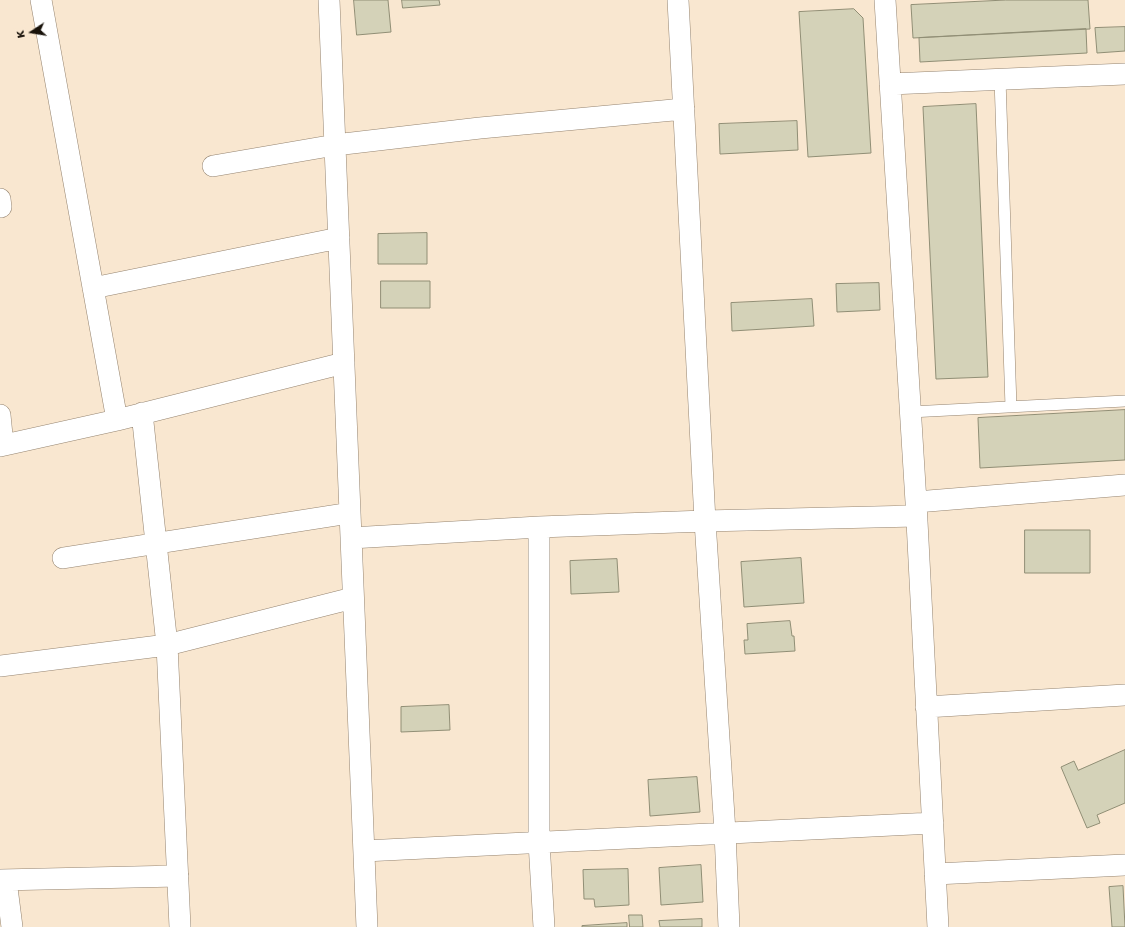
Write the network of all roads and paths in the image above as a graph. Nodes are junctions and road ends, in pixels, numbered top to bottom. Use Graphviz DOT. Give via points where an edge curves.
graph roads {
  1 [pos="41,0"];
  2 [pos="329,0"];
  3 [pos="678,0"];
  4 [pos="885,0"];
  5 [pos="1125,74"];
  6 [pos="1000,79"];
  7 [pos="890,84"];
  8 [pos="684,109"];
  9 [pos="334,145"];
  10 [pos="213,166"];
  11 [pos="0,199"];
  12 [pos="0,207"];
  13 [pos="338,238"];
  14 [pos="93,288"];
  15 [pos="344,362"];
  16 [pos="1125,401"];
  17 [pos="1011,406"];
  18 [pos="910,412"];
  19 [pos="142,413"];
  20 [pos="0,415"];
  21 [pos="117,420"];
  22 [pos="2,446"];
  23 [pos="1125,485"];
  24 [pos="916,509"];
  25 [pos="350,513"];
  26 [pos="705,521"];
  27 [pos="539,527"];
  28 [pos="351,538"];
  29 [pos="156,543"];
  30 [pos="63,558"];
  31 [pos="353,598"];
  32 [pos="167,645"];
  33 [pos="0,666"];
  34 [pos="1125,695"];
  35 [pos="926,707"];
  36 [pos="932,822"];
  37 [pos="725,832"];
  38 [pos="539,842"];
  39 [pos="364,851"];
  40 [pos="1125,865"];
  41 [pos="935,874"];
  42 [pos="178,876"];
  43 [pos="3,880"];
  44 [pos="12,927"];
  45 [pos="180,927"];
  46 [pos="367,927"];
  47 [pos="544,927"];
  48 [pos="729,927"];
  49 [pos="938,927"];
  1 -- 14 [label="street"];
  2 -- 9 [label="street"];
  3 -- 8 [label="street"];
  4 -- 7 [label="street"];
  5 -- 6 [label="street"];
  6 -- 7 [label="street"];
  6 -- 17 [label="lane"];
  7 -- 18 [label="street"];
  8 -- 9 [label="street"];
  8 -- 26 [label="street"];
  9 -- 10 [label="street"];
  9 -- 13 [label="street"];
  11 -- 12 [label="street"];
  13 -- 14 [label="street"];
  13 -- 15 [label="street"];
  14 -- 21 [label="street"];
  15 -- 19 [label="street"];
  15 -- 25 [label="street"];
  16 -- 17 [label="lane"];
  17 -- 18 [label="lane"];
  18 -- 24 [label="street"];
  19 -- 21 [label="street"];
  19 -- 29 [label="street"];
  20 -- 22 [label="street"];
  21 -- 22 [label="street"];
  23 -- 24 [label="street"];
  24 -- 26 [label="street"];
  24 -- 35 [label="street"];
  25 -- 28 [label="street"];
  25 -- 29 [label="street"];
  26 -- 27 [label="street"];
  26 -- 37 [label="street"];
  27 -- 28 [label="street"];
  27 -- 38 [label="street"];
  28 -- 31 [label="street"];
  29 -- 30 [label="street"];
  29 -- 32 [label="street"];
  31 -- 32 [label="street"];
  31 -- 39 [label="street"];
  32 -- 33 [label="street"];
  32 -- 42 [label="street"];
  34 -- 35 [label="street"];
  35 -- 36 [label="street"];
  36 -- 37 [label="street"];
  36 -- 41 [label="street"];
  37 -- 38 [label="street"];
  37 -- 48 [label="street"];
  38 -- 39 [label="street"];
  38 -- 47 [label="street"];
  39 -- 46 [label="street"];
  40 -- 41 [label="street"];
  41 -- 49 [label="street"];
  42 -- 43 [label="street"];
  42 -- 45 [label="street"];
  43 -- 44 [label="street"];
}
